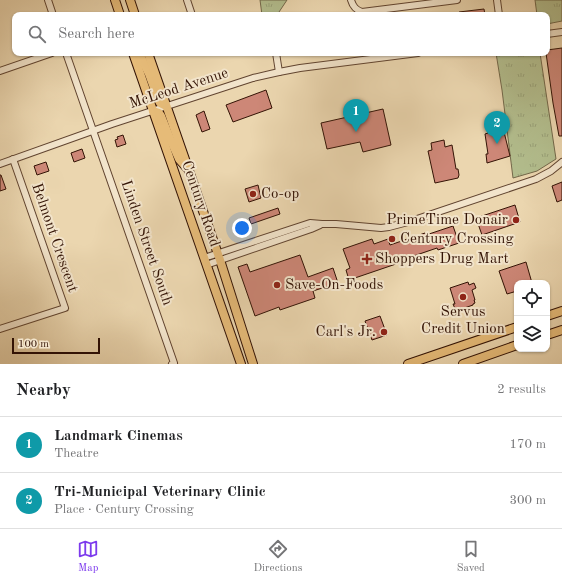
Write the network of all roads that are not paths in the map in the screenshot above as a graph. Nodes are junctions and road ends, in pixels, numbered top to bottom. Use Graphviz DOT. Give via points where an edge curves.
graph roads {
  1 [pos="48,0"];
  2 [pos="130,0"];
  3 [pos="187,0"];
  4 [pos="351,0"];
  5 [pos="457,0"];
  6 [pos="497,0"];
  7 [pos="116,2"];
  8 [pos="52,12"];
  9 [pos="120,12"];
  10 [pos="134,12"];
  11 [pos="191,12"];
  12 [pos="499,12"];
  13 [pos="562,32"];
  14 [pos="550,34"];
  15 [pos="43,56"];
  16 [pos="67,56"];
  17 [pos="134,56"];
  18 [pos="140,56"];
  19 [pos="149,56"];
  20 [pos="276,56"];
  21 [pos="394,56"];
  22 [pos="0,71"];
  23 [pos="279,72"];
  24 [pos="167,107"];
  25 [pos="153,111"];
  26 [pos="93,131"];
  27 [pos="13,159"];
  28 [pos="562,162"];
  29 [pos="0,164"];
  30 [pos="189,170"];
  31 [pos="219,257"];
  32 [pos="205,261"];
  33 [pos="562,311"];
  34 [pos="550,315"];
  35 [pos="514,328"];
  36 [pos="0,329"];
  37 [pos="562,330"];
  38 [pos="550,334"];
  39 [pos="514,347"];
  40 [pos="253,362"];
  41 [pos="173,364"];
  42 [pos="240,364"];
  43 [pos="408,364"];
  44 [pos="463,364"];
  1 -- 8 [label="street"];
  2 -- 10 [label="main road"];
  3 -- 11 [label="street"];
  4 -- 5 [label="street" via="354,7 362,12"];
  6 -- 12 [label="street"];
  7 -- 9 [label="main road"];
  13 -- 14 [label="street"];
  15 -- 22 [label="street"];
  16 -- 26 [label="street, Linden Street South"];
  17 -- 25 [label="main road, Century Road"];
  18 -- 24 [label="main road" via="160,103"];
  19 -- 24 [label="main road, Century Road"];
  20 -- 23 [label="street"];
  21 -- 23 [label="street, McLeod Avenue"];
  23 -- 24 [label="street, McLeod Avenue"];
  24 -- 25 [label="street, McLeod Avenue"];
  24 -- 30 [label="main road, Century Road"];
  25 -- 26 [label="street, McLeod Avenue"];
  25 -- 30 [label="main road" via="161,116 179,159"];
  25 -- 32 [label="main road, Century Road"];
  26 -- 27 [label="street, McLeod Avenue"];
  26 -- 41 [label="street, Linden Street South"];
  27 -- 29 [label="street, McLeod Avenue"];
  27 -- 36 [label="street, Belmont Crescent" via="65,308"];
  28 -- 31 [label="street" via="536,179 408,222 381,228 322,224"];
  30 -- 31 [label="main road, Century Road"];
  31 -- 32 [label="street"];
  31 -- 40 [label="main road, Century Road"];
  32 -- 42 [label="main road, Century Road"];
  33 -- 34 [label="main road"];
  35 -- 43 [label="main road"];
  37 -- 38 [label="main road"];
  39 -- 44 [label="main road"];
}
